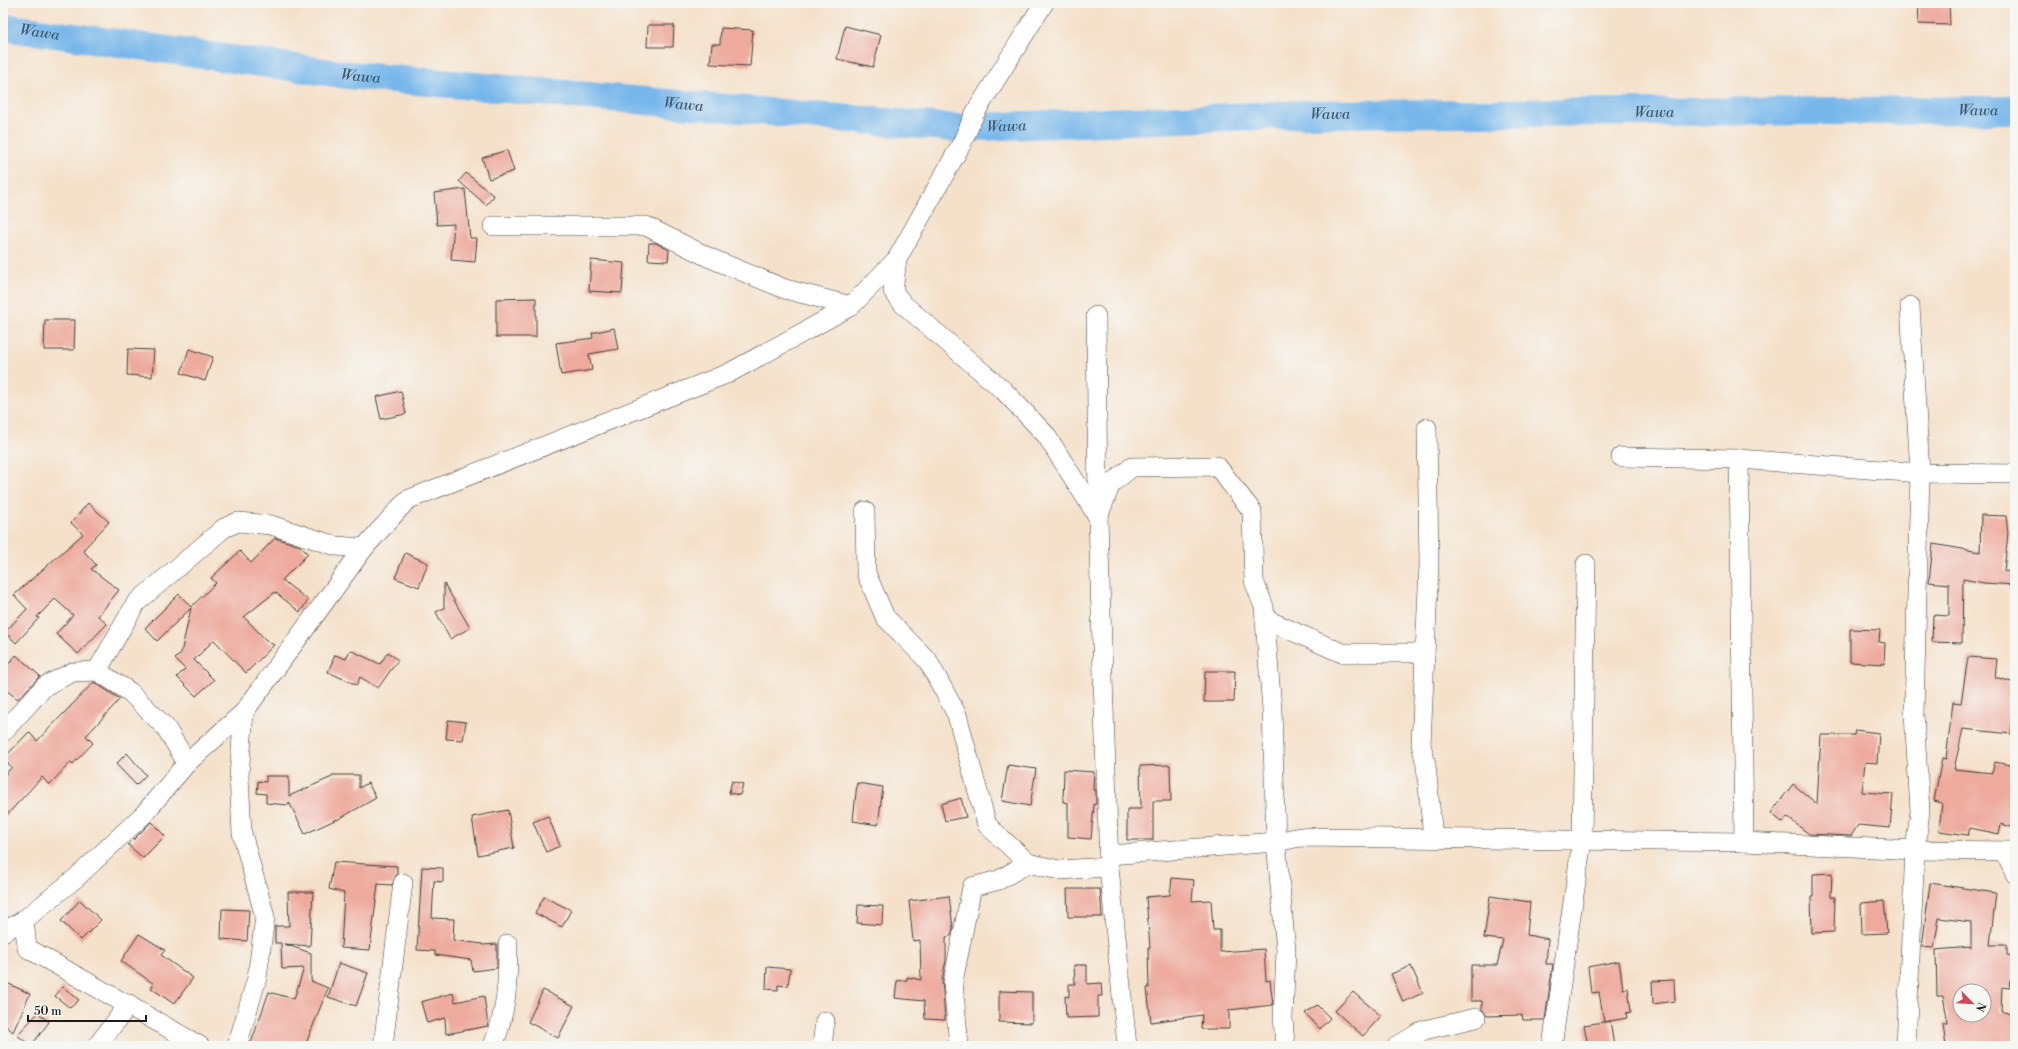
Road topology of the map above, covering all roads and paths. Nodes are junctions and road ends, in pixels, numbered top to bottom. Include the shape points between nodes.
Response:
1 (1044, 3) edge
2 (493, 226) dead end
3 (897, 259) junction
4 (851, 306) junction
5 (1910, 306) dead end
6 (1096, 316) dead end
7 (1428, 428) dead end
8 (1621, 457) dead end
9 (1739, 459) junction
10 (1920, 473) junction
11 (2015, 474) edge
12 (865, 511) dead end
13 (1098, 517) junction
14 (364, 548) junction
15 (1586, 564) dead end
16 (1264, 619) junction
17 (1425, 653) junction
18 (97, 671) junction
19 (244, 712) junction
20 (3, 732) edge
21 (187, 763) junction
22 (1433, 838) junction
23 (1582, 840) junction
24 (1276, 842) junction
25 (1744, 842) junction
26 (1915, 850) junction
27 (2009, 851) edge
28 (1109, 861) junction
29 (1028, 863) junction
30 (2015, 874) edge
31 (403, 882) dead end
32 (24, 920) junction
33 (3, 932) edge
34 (3, 943) edge
35 (508, 944) dead end
36 (27, 948) junction
37 (129, 1004) junction
38 (1476, 1018) dead end
39 (825, 1022) dead end
40 (97, 1046) edge
41 (200, 1046) edge
42 (237, 1046) edge
43 (383, 1046) edge
44 (493, 1046) edge
45 (822, 1046) edge
46 (959, 1046) edge
47 (1127, 1046) edge
48 (1285, 1046) edge
49 (1397, 1046) edge
50 (1552, 1046) edge
51 (1906, 1046) edge

1 - 3 street via 975,113 962,143
2 - 4 street via 646,226 710,258 786,289
3 - 4 street
3 - 13 street via 893,291 903,304 1004,391 1046,435
4 - 14 street via 729,373 407,500
5 - 10 street
6 - 13 street
7 - 17 street via 1429,565
8 - 9 street
9 - 10 street
9 - 25 street
10 - 11 street
10 - 26 street via 1914,714 1920,811
12 - 29 street via 866,573 885,618 928,661 957,715 987,825
13 - 16 street via 1111,484 1132,467 1217,466 1252,511 1254,581 1264,607
13 - 28 street
14 - 18 street via 336,546 271,525 238,522 224,528 136,603
14 - 19 street
15 - 23 street
16 - 17 street via 1342,653
16 - 24 street via 1272,710
17 - 22 street via 1421,744 1426,765
18 - 20 street via 73,672 45,686
18 - 21 street via 130,692 161,723
19 - 21 street
19 - 42 street via 239,776 242,833 265,917 257,978
21 - 32 street via 144,814 77,877
22 - 23 street
22 - 24 street via 1300,837
23 - 25 street
23 - 50 street
24 - 28 street
24 - 48 street via 1286,951 1283,1018
25 - 26 street
26 - 27 street
26 - 51 street
27 - 30 street
28 - 29 street via 1059,870
28 - 47 street
29 - 46 street via 999,880 972,887 953,982
31 - 43 street
32 - 33 street
32 - 36 street
34 - 36 street
35 - 44 street via 508,983 502,1024
36 - 37 street
37 - 40 street
37 - 41 street
38 - 49 street via 1424,1030
39 - 45 street

